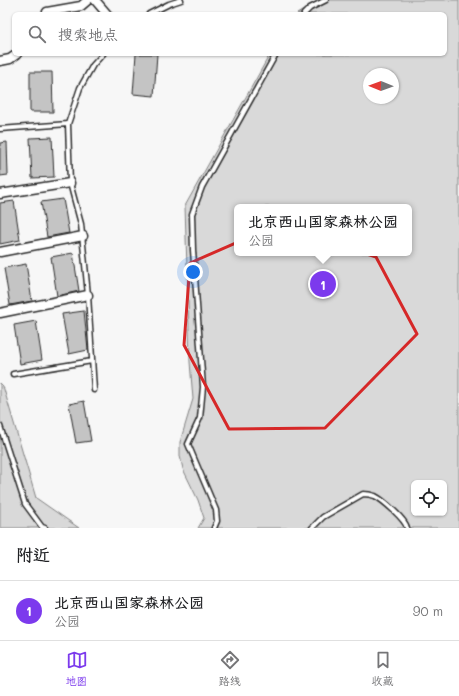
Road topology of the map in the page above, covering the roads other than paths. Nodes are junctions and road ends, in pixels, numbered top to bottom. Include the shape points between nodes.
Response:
1 (88, 0) edge
2 (95, 0) edge
3 (181, 0) edge
4 (326, 0) edge
5 (47, 12) edge
6 (105, 12) edge
7 (153, 12) edge
8 (306, 12) edge
9 (14, 56) edge
10 (101, 56) edge
11 (275, 56) edge
12 (0, 61) edge
13 (68, 124) junction
14 (0, 128) edge
15 (70, 183) junction
16 (0, 194) edge
17 (83, 236) junction
18 (0, 252) edge
19 (88, 295) junction
20 (0, 313) edge
21 (92, 361) junction
22 (13, 374) dead end
23 (94, 390) dead end
24 (0, 426) edge
25 (45, 528) edge
26 (214, 528) edge
27 (312, 528) edge
28 (407, 528) edge

1 - 5 street via 81,6
2 - 6 street
3 - 7 lane
4 - 8 lane
9 - 12 street
10 - 13 lane via 80,88
11 - 26 lane via 202,188 192,214 203,387 200,418 188,444 216,510 217,521
13 - 14 lane
13 - 15 lane
15 - 16 street
15 - 17 lane
17 - 18 street
17 - 19 lane
19 - 20 street
19 - 21 lane
21 - 22 lane
21 - 23 lane
24 - 25 lane via 25,504
27 - 28 lane via 323,517 363,494 376,496 400,516

